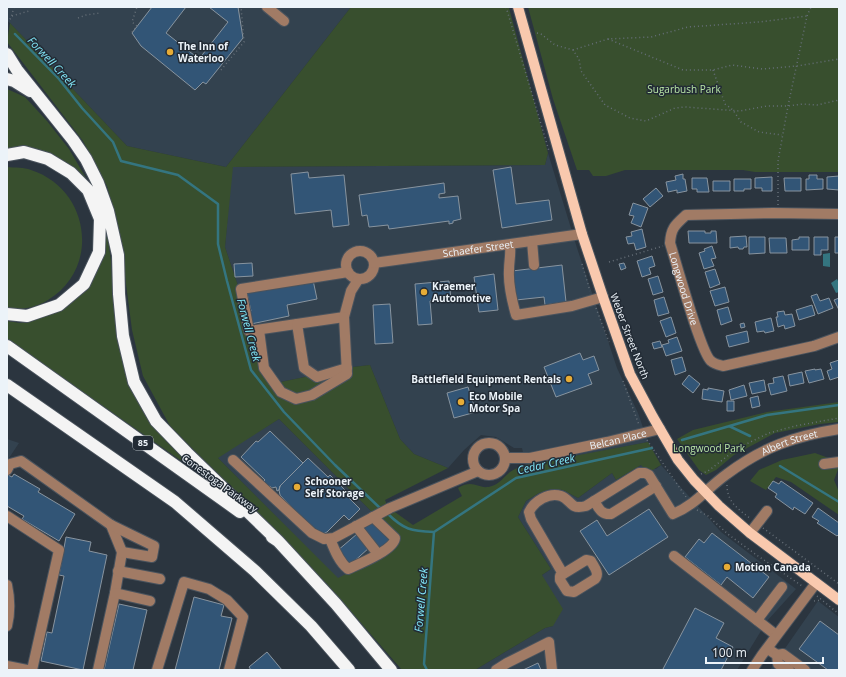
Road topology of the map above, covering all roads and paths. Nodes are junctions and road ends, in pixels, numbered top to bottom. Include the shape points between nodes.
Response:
1 (14, 7) edge
2 (137, 7) edge
3 (241, 7) edge
4 (266, 7) edge
5 (506, 7) edge
6 (518, 7) edge
7 (811, 7) edge
8 (29, 10) dead end
9 (100, 13) dead end
10 (12, 16) junction
11 (807, 16) junction
12 (78, 18) dead end
13 (284, 21) dead end
14 (7, 22) edge
15 (132, 32) dead end
16 (537, 33) dead end
17 (608, 39) junction
18 (573, 50) junction
19 (7, 54) edge
20 (839, 59) edge
21 (797, 66) junction
22 (221, 70) dead end
23 (713, 70) junction
24 (7, 79) edge
25 (839, 100) edge
26 (788, 106) junction
27 (50, 110) junction
28 (733, 110) junction
29 (782, 136) junction
30 (550, 154) dead end
31 (7, 155) edge
32 (778, 213) junction
33 (839, 214) edge
34 (582, 234) junction
35 (532, 242) junction
36 (670, 243) junction
37 (510, 245) junction
38 (608, 262) dead end
39 (374, 263) junction
40 (534, 265) dead end
41 (348, 272) junction
42 (358, 280) junction
43 (603, 297) junction
44 (7, 314) edge
45 (344, 317) junction
46 (297, 324) junction
47 (259, 330) junction
48 (839, 337) edge
49 (7, 346) edge
50 (347, 368) junction
51 (7, 385) edge
52 (660, 429) junction
53 (839, 429) edge
54 (646, 438) dead end
55 (505, 458) junction
56 (233, 460) dead end
57 (839, 462) edge
58 (824, 464) dead end
59 (7, 470) edge
60 (478, 471) junction
61 (716, 472) dead end
62 (702, 473) dead end
63 (727, 484) dead end
64 (656, 486) junction
65 (685, 487) dead end
66 (682, 490) junction
67 (705, 492) junction
68 (727, 493) junction
69 (687, 499) dead end
70 (726, 500) dead end
71 (594, 501) junction
72 (699, 511) dead end
73 (766, 511) dead end
74 (7, 516) edge
75 (374, 516) junction
76 (758, 524) junction
77 (111, 525) junction
78 (356, 526) junction
79 (750, 533) junction
80 (330, 538) junction
81 (278, 541) junction
82 (122, 552) junction
83 (378, 554) junction
84 (674, 556) dead end
85 (118, 571) junction
86 (563, 574) dead end
87 (160, 579) dead end
88 (816, 583) junction
89 (839, 584) edge
90 (7, 585) edge
91 (802, 586) dead end
92 (782, 587) dead end
93 (115, 593) junction
94 (818, 597) dead end
95 (839, 600) edge
96 (150, 601) dead end
97 (839, 614) edge
98 (757, 620) junction
99 (7, 626) edge
100 (776, 635) junction
101 (767, 648) junction
102 (777, 655) junction
103 (7, 666) edge
104 (27, 670) edge
105 (32, 670) edge
106 (98, 670) edge
107 (157, 670) edge
108 (228, 670) edge
109 (349, 670) edge
110 (391, 670) edge
111 (496, 670) edge
112 (552, 670) edge
113 (752, 670) edge
114 (789, 670) edge
115 (805, 670) edge

1 - 10 path
2 - 15 path via 132,22 137,26
3 - 22 path via 244,42
4 - 13 street
5 - 30 path
6 - 34 main road, Weber Street North
7 - 11 path
8 - 10 path
9 - 12 path
10 - 14 path
11 - 17 path via 688,27 651,36
11 - 21 path
16 - 18 path via 555,45
17 - 18 path
17 - 23 path via 683,70
18 - 28 path via 579,58 581,71 605,105 630,118 646,121 675,108 685,107
19 - 27 highway
20 - 21 path
21 - 23 path via 762,69 732,65
21 - 26 path
23 - 28 path via 725,104
24 - 27 highway via 29,90
25 - 26 path via 817,105
26 - 28 path
26 - 29 path
27 - 81 highway via 86,159 108,211 118,255 123,336 134,382 156,421
28 - 29 path via 741,122 758,132
29 - 32 path via 778,161
31 - 44 highway via 24,152 48,159 71,173 88,190 100,219 99,252 84,284 59,305 27,316
32 - 33 street, Longwood Drive
32 - 36 street, Longwood Drive via 686,214 674,225
34 - 35 street, Schaefer Street
34 - 43 main road, Weber Street North
35 - 37 street, Schaefer Street
35 - 40 street
36 - 38 path
36 - 48 street, Longwood Drive via 698,334 711,361 723,366 814,346
37 - 39 street, Schaefer Street
37 - 43 street via 510,285 516,315 572,306
39 - 41 street via 365,252 355,252 346,263
39 - 42 street via 370,275
41 - 42 street
41 - 47 street via 241,289 249,331
42 - 45 street via 351,291
43 - 52 main road, Weber Street North via 630,374
45 - 46 street
45 - 50 street
46 - 47 street
46 - 50 street via 304,368 317,377
47 - 50 street via 264,368 281,392 296,399 312,395 347,374
49 - 81 highway, Conestoga Parkway / 85
51 - 109 highway via 175,502 272,587 311,626
52 - 55 street, Belcan Place via 530,458
52 - 67 main road, Weber Street North via 678,460
53 - 67 street, Albert Street via 813,433 771,447 748,459
54 - 66 path
55 - 60 street via 502,467 495,474 486,475
55 - 60 street via 502,450 495,444 482,444 473,454 473,463
56 - 80 street via 312,533 324,539
57 - 58 street
59 - 77 street via 10,464 21,461
60 - 75 street
61 - 62 path
63 - 68 path
64 - 67 street, Albert Street via 673,514 692,504
64 - 71 street via 649,475 639,473
64 - 71 street via 611,514 602,513
65 - 66 path
66 - 69 path
67 - 79 main road, Weber Street North
68 - 70 path
68 - 76 path via 730,500
71 - 86 street via 579,508 568,499 551,495 540,499 529,512 535,528
72 - 91 path via 709,515 729,535
73 - 76 street
74 - 105 street via 59,550
75 - 78 street
75 - 83 street via 395,538 391,546
76 - 79 street
76 - 89 path
77 - 82 street
77 - 82 street via 154,546 152,557
78 - 80 street
78 - 83 street
79 - 88 main road, Weber Street North
80 - 83 street via 334,551 348,569
81 - 110 highway, Conestoga Parkway / 85 via 336,604
82 - 85 street
84 - 98 street
85 - 87 street
85 - 93 street
88 - 95 main road, Weber Street North
88 - 100 street
90 - 99 street via 10,596
92 - 98 street
93 - 96 street
93 - 106 street
94 - 97 path
98 - 100 street
100 - 101 street
101 - 102 street
101 - 113 street
102 - 114 street via 778,664
102 - 115 street via 783,654
103 - 104 street
107 - 108 street via 184,582 209,589 227,600 243,617
111 - 112 street via 549,642

